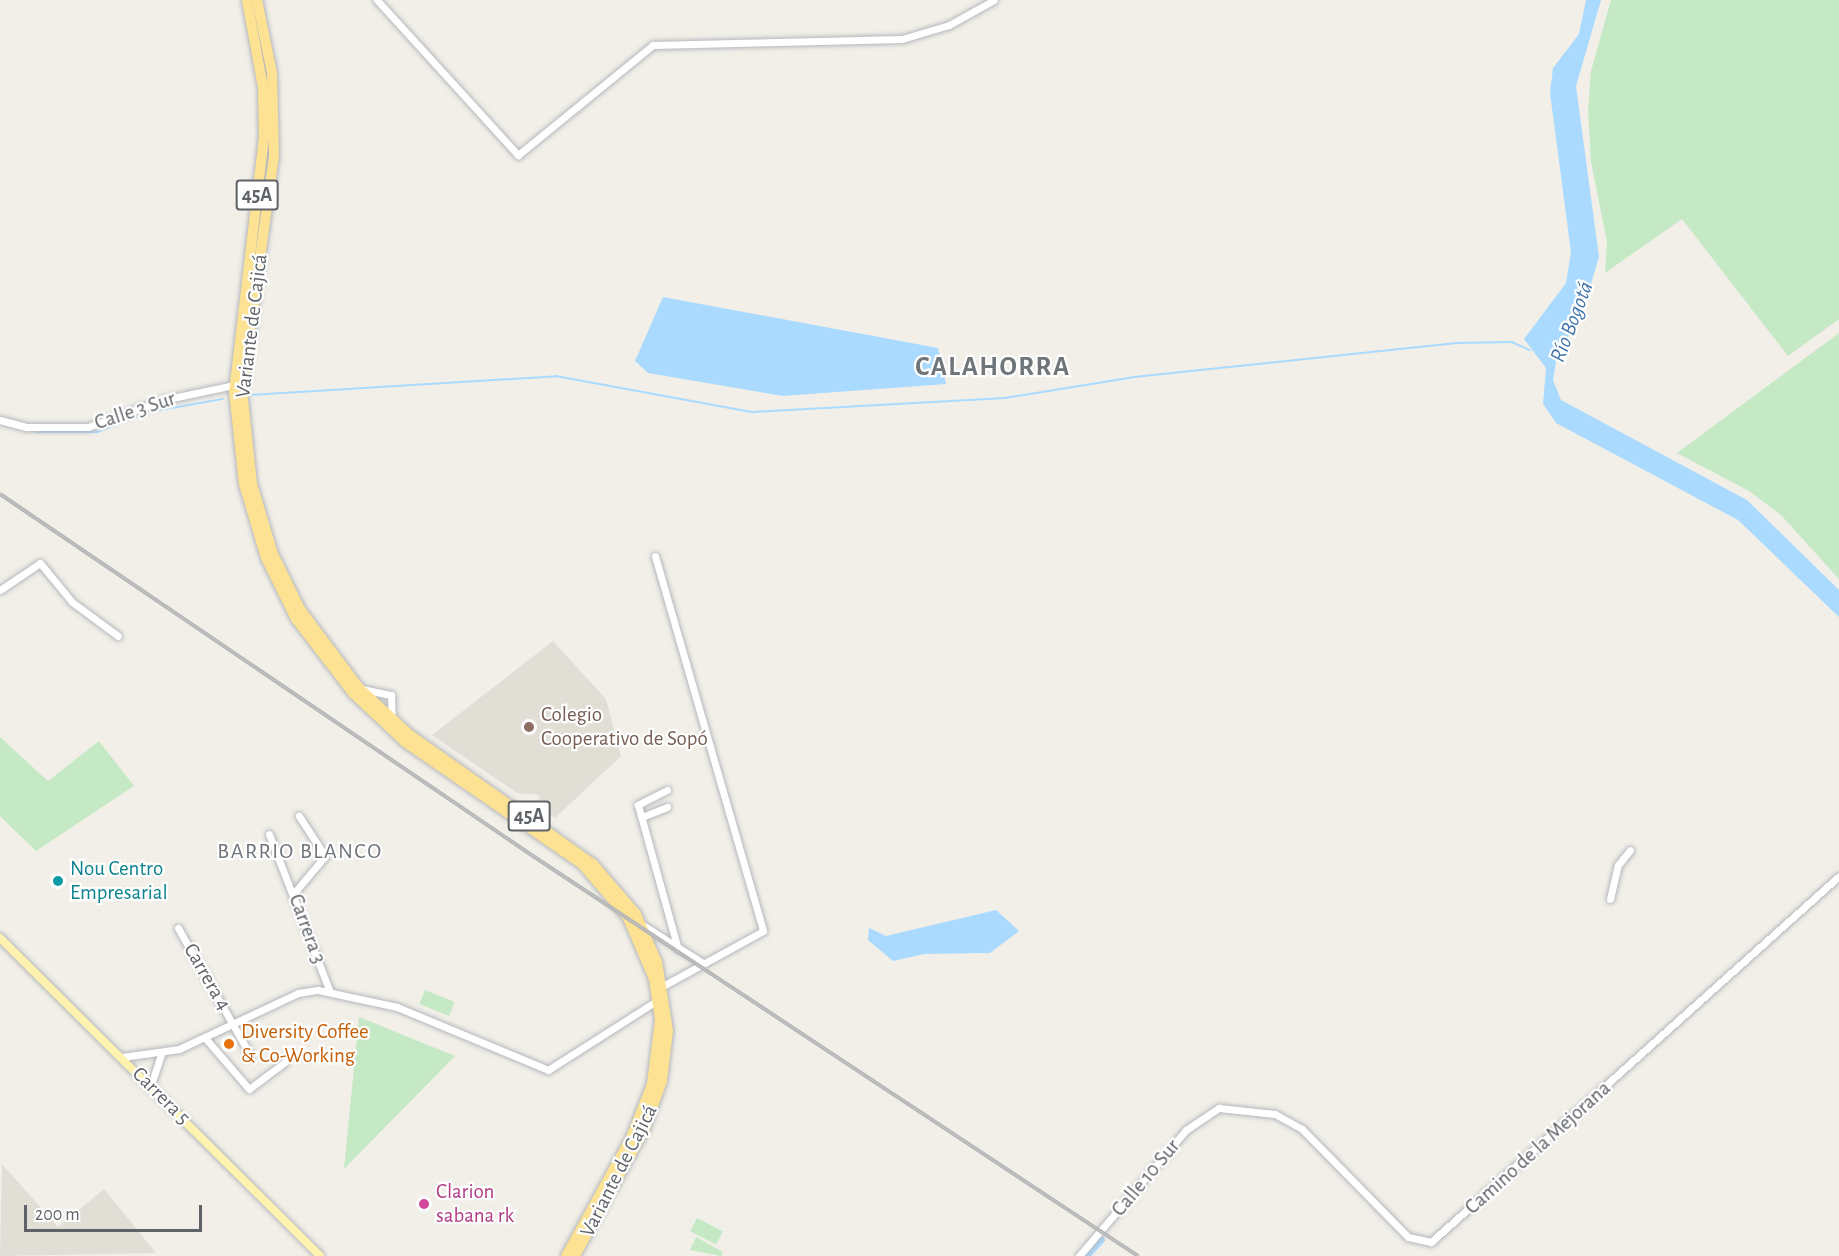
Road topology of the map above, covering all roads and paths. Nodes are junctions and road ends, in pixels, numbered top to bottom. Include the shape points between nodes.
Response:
1 (247, 0) edge
2 (257, 0) edge
3 (377, 0) edge
4 (994, 0) edge
5 (236, 389) junction
6 (239, 417) junction
7 (0, 420) edge
8 (655, 556) dead end
9 (0, 590) edge
10 (118, 636) dead end
11 (359, 688) junction
12 (392, 721) junction
13 (667, 790) dead end
14 (667, 807) dead end
15 (298, 816) dead end
16 (642, 817) junction
17 (269, 834) dead end
18 (1630, 850) dead end
19 (1839, 876) edge
20 (294, 893) junction
21 (1610, 899) dead end
22 (641, 924) junction
23 (178, 928) dead end
24 (0, 938) edge
25 (678, 949) junction
26 (703, 963) junction
27 (663, 986) junction
28 (330, 992) junction
29 (658, 1000) junction
30 (234, 1026) junction
31 (206, 1040) junction
32 (161, 1054) junction
33 (250, 1055) dead end
34 (122, 1057) junction
35 (285, 1062) dead end
36 (151, 1085) junction
37 (1219, 1108) joint
38 (320, 1256) edge
39 (566, 1256) edge
40 (575, 1256) edge
41 (1079, 1256) edge

1 - 5 highway, Variante de Cajicá / 45A via 262,77 264,137
2 - 5 highway, Variante de Cajicá / 45A via 272,73 274,156
3 - 4 street via 518,155 649,46 902,39 949,25
5 - 6 highway, Variante de Cajicá / 45A
5 - 7 street, Calle 3 Sur via 163,400 88,427 27,427
6 - 11 highway, Variante de Cajicá / 45A via 252,484 273,554 300,609
6 - 29 highway, Variante de Cajicá / 45A via 244,484 266,558 321,655 405,742 562,848 599,881 638,935
8 - 26 street via 763,931
9 - 10 street via 40,563 72,602
11 - 12 highway, Variante de Cajicá / 45A
11 - 12 street via 393,694
12 - 22 highway, Variante de Cajicá / 45A via 574,848 606,876
13 - 16 street via 638,804
14 - 16 street
15 - 20 street via 325,856
16 - 25 street
17 - 20 street, Carrera 3
18 - 21 street via 1618,865
19 - 37 street, Camino de la Mejorana via 1431,1242 1408,1237 1302,1129 1275,1113
20 - 28 street, Carrera 3
22 - 25 street
22 - 27 highway, Variante de Cajicá / 45A
23 - 30 street, Carrera 4
24 - 34 main road, Carrera 5
25 - 26 street
26 - 27 street
27 - 40 highway, Variante de Cajicá / 45A via 668,1031 656,1102
28 - 29 street via 396,1007 542,1070 564,1064
28 - 30 street via 298,993
29 - 39 highway, Variante de Cajicá / 45A via 656,1066 641,1116
30 - 31 street
30 - 33 street, Carrera 4
31 - 32 street
31 - 35 street via 249,1089
32 - 34 street
32 - 36 street
34 - 36 main road, Carrera 5
36 - 38 main road, Carrera 5
37 - 41 street, Calle 10 Sur via 1186,1130

